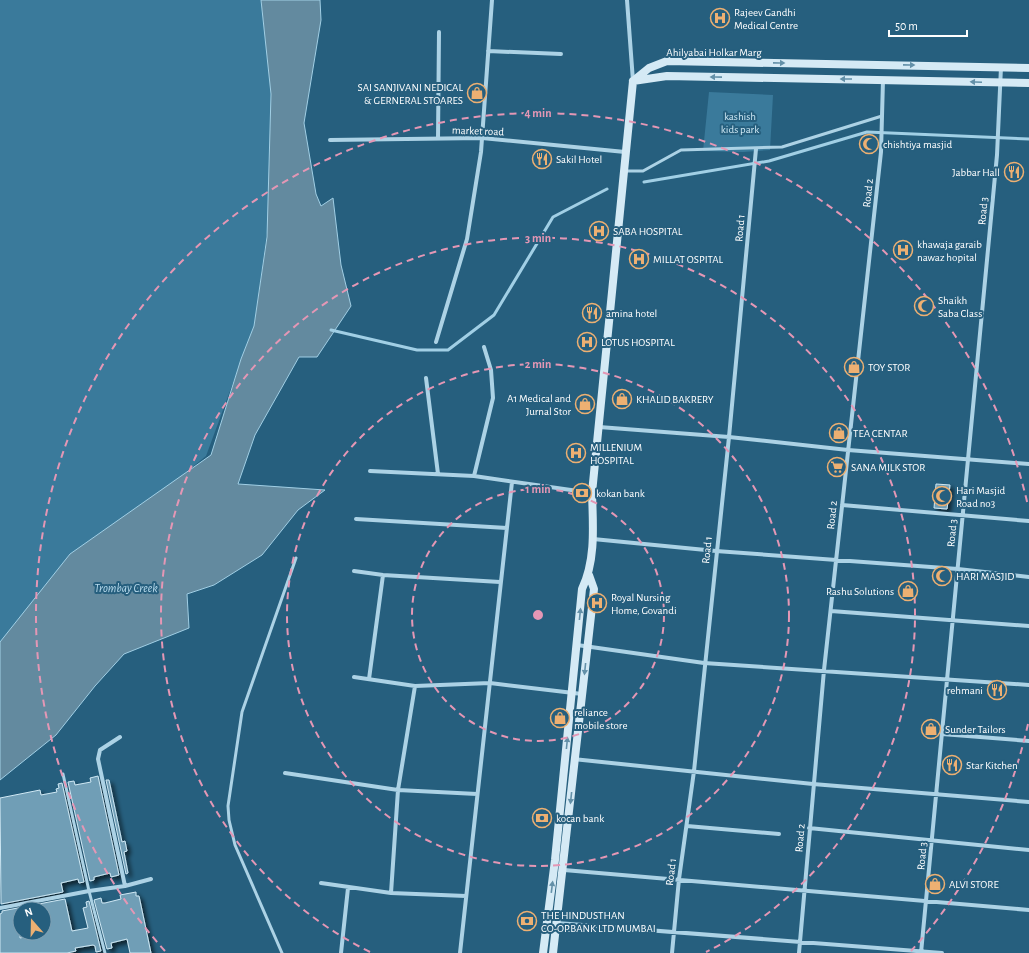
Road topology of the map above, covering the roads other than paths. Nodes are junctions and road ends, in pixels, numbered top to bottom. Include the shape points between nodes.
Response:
1 (492, 0) edge
2 (627, 0) edge
3 (439, 32) dead end
4 (488, 51) junction
5 (561, 54) dead end
6 (1002, 67) junction
7 (1029, 68) edge
8 (883, 80) junction
9 (633, 81) junction
10 (1000, 83) junction
11 (1029, 83) edge
12 (882, 116) junction
13 (482, 138) junction
14 (438, 139) junction
15 (330, 140) dead end
16 (756, 149) junction
17 (625, 152) junction
18 (623, 171) junction
19 (436, 342) dead end
20 (484, 347) dead end
21 (426, 378) dead end
22 (599, 427) junction
23 (729, 437) junction
24 (848, 450) junction
25 (968, 459) junction
26 (1029, 464) edge
27 (370, 471) dead end
28 (438, 474) junction
29 (474, 476) junction
30 (512, 482) junction
31 (592, 493) junction
32 (842, 505) junction
33 (963, 514) junction
34 (356, 519) dead end
35 (1029, 521) edge
36 (507, 528) junction
37 (593, 539) junction
38 (716, 551) junction
39 (296, 558) dead end
40 (836, 561) junction
41 (958, 569) junction
42 (354, 571) dead end
43 (383, 575) junction
44 (589, 575) junction
45 (1029, 577) edge
46 (500, 582) junction
47 (831, 611) junction
48 (953, 620) junction
49 (1029, 626) edge
50 (577, 645) junction
51 (588, 646) junction
52 (704, 663) junction
53 (824, 670) junction
54 (354, 677) dead end
55 (369, 679) junction
56 (947, 679) junction
57 (490, 683) junction
58 (1029, 685) edge
59 (415, 686) junction
60 (572, 693) junction
61 (582, 694) junction
62 (942, 734) junction
63 (120, 737) dead end
64 (1029, 741) edge
65 (565, 759) junction
66 (575, 760) junction
67 (694, 771) junction
68 (285, 773) dead end
69 (63, 774) dead end
70 (813, 784) junction
71 (398, 790) junction
72 (477, 794) junction
73 (936, 794) junction
74 (1029, 802) edge
75 (687, 826) junction
76 (809, 828) junction
77 (779, 834) dead end
78 (932, 841) junction
79 (1029, 850) edge
80 (564, 870) junction
81 (152, 879) dead end
82 (679, 879) junction
83 (321, 883) dead end
84 (125, 886) junction
85 (348, 888) junction
86 (89, 890) junction
87 (804, 891) junction
88 (391, 893) junction
89 (466, 896) junction
90 (926, 901) junction
91 (0, 908) edge
92 (1029, 910) edge
93 (557, 923) junction
94 (674, 933) junction
95 (800, 942) junction
96 (921, 952) edge
97 (105, 953) edge
98 (282, 953) edge
99 (341, 953) edge
100 (460, 953) edge
101 (543, 953) edge
102 (553, 953) edge
103 (672, 953) edge
104 (799, 953) edge
105 (942, 953) edge

1 - 4 street
2 - 9 street
3 - 14 street
4 - 5 street
4 - 13 street
6 - 7 street, Ahilyabai Holkar Marg
9 -> 6 street, Ahilyabai Holkar Marg via 649,68 667,61
6 - 10 street, Road 3
8 -> 9 street via 667,76
10 -> 8 street
8 - 12 street, Road 2
9 - 17 street
10 - 11 street
10 - 25 street, Road 3 via 997,155
12 - 16 lane via 782,147
12 - 24 street, Road 2 via 881,152
13 - 14 street, market road
13 - 17 street, market road
13 - 19 street via 467,239
14 - 15 street, market road
16 - 18 lane via 681,150 643,171
16 - 23 street, Road 1
17 - 18 street
18 - 22 street
20 - 29 street via 491,370 493,398
21 - 28 street
22 - 23 street
22 - 31 street
23 - 24 street
23 - 38 street, Road 1
24 - 25 street
24 - 32 street, Road 2
25 - 26 street
25 - 33 street, Road 3
27 - 28 street
28 - 29 street
29 - 30 street
30 - 31 street
30 - 36 street
31 - 37 street
32 - 33 street
32 - 40 street, Road 2
33 - 35 street
33 - 41 street, Road 3
34 - 36 street
36 - 46 street
37 - 38 street
37 - 44 street
38 - 40 street
38 - 52 street, Road 1
39 - 98 lane via 242,712 228,806 235,845
40 - 41 street
40 - 47 street, Road 2
41 - 45 street
41 - 48 street, Road 3
42 - 43 street
43 - 46 street
43 - 55 street
50 -> 44 street via 582,589
44 - 51 street via 594,589
46 - 57 street
47 - 48 street
47 - 53 street, Road 2
48 - 49 street
48 - 56 street, Road 3
50 - 51 street
50 - 60 street
51 - 52 street
51 -> 61 street
52 - 53 street
52 - 67 street, Road 1
53 - 56 street
53 - 70 street, Road 2
54 - 55 street
55 - 59 street
56 - 58 street
56 - 62 street, Road 3
57 - 59 street
57 - 60 street
57 - 72 street
59 - 71 street
60 - 61 street
65 -> 60 street
61 - 66 street
62 - 64 street
62 - 73 street, Road 3
63 - 84 street via 100,750 98,759
65 - 66 street
101 -> 65 street
66 - 67 street
66 -> 80 street
67 - 70 street
67 - 75 street, Road 1
68 - 71 street
69 - 86 lane
70 - 73 street
70 - 76 street, Road 2
71 - 72 street
71 - 88 street
72 - 89 street
73 - 74 street
73 - 78 street, Road 3
75 - 77 street
75 - 82 street, Road 1
76 - 78 street
76 - 87 street, Road 2
78 - 79 street
78 - 90 street, Road 3
80 - 82 street
80 - 93 street
81 - 84 street
82 - 87 street
82 - 94 street, Road 1
83 - 85 street
84 - 86 street
85 - 88 street
85 - 99 street
86 - 91 street
86 - 97 lane
87 - 90 street
87 - 95 street, Road 2
88 - 89 street
89 - 100 street
90 - 92 street
90 - 96 street, Road 3
93 - 94 street
93 - 102 street
94 - 95 street
94 - 103 street, Road 1
95 - 96 street
95 - 104 street, Road 2
96 - 105 street

